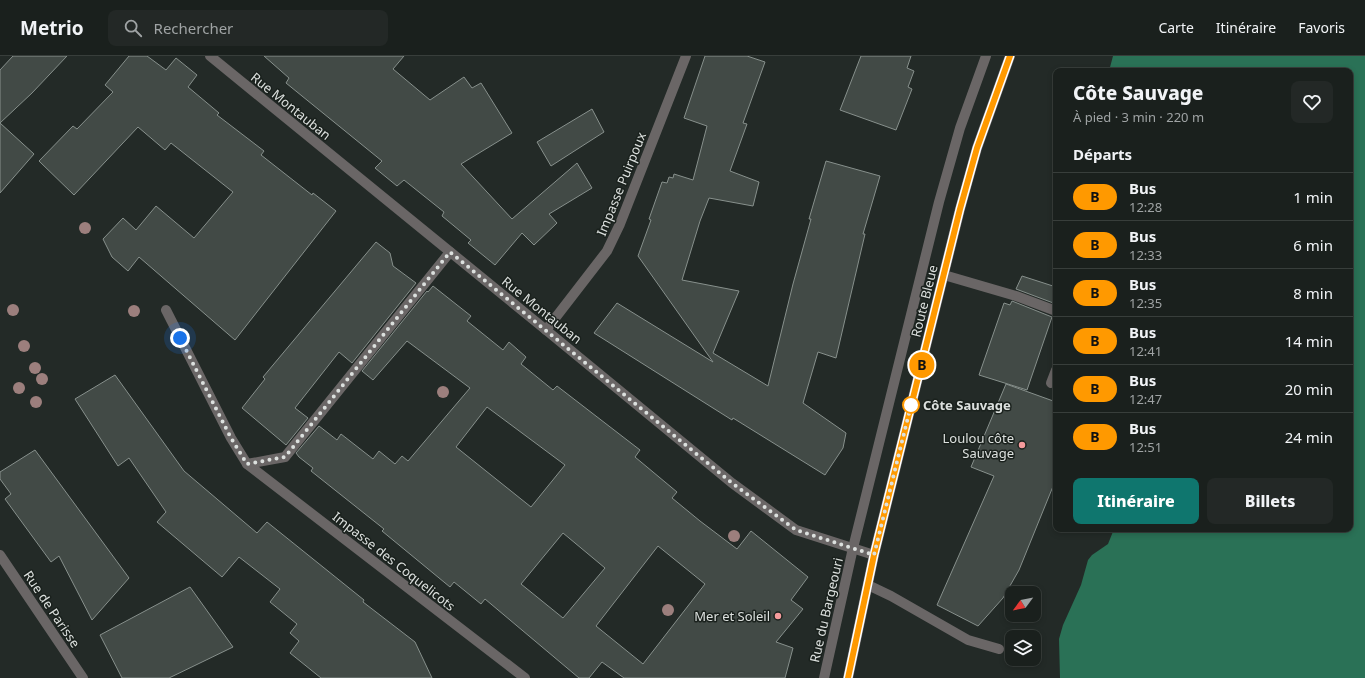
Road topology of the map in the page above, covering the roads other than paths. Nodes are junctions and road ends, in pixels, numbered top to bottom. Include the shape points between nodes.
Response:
1 (210, 56) edge
2 (686, 56) edge
3 (986, 56) edge
4 (1010, 56) edge
5 (450, 252) junction
6 (944, 275) junction
7 (166, 310) dead end
8 (1053, 310) edge
9 (546, 330) junction
10 (1053, 378) edge
11 (1051, 383) dead end
12 (247, 464) junction
13 (853, 548) junction
14 (0, 554) edge
15 (874, 555) junction
16 (868, 585) junction
17 (999, 649) dead end
18 (83, 678) edge
19 (525, 678) edge
20 (824, 678) edge
21 (848, 678) edge

1 - 5 street, Rue Montauban
2 - 9 street, Impasse Puirpoux via 607,251
3 - 13 street, Route Bleue via 960,128 941,194
4 - 6 street, Route Bleue via 977,148
5 - 9 street, Rue Montauban
5 - 12 street via 285,457
6 - 8 street
6 - 15 street, Route Bleue
7 - 12 street via 231,438
9 - 13 street, Rue Montauban via 732,483 796,530
10 - 11 street
12 - 19 street, Impasse des Coquelicots
13 - 15 street, Rue Montauban
13 - 20 street, Rue du Bargeouri
14 - 18 street, Rue de Parisse
15 - 16 street
16 - 17 street via 968,640
16 - 21 street

